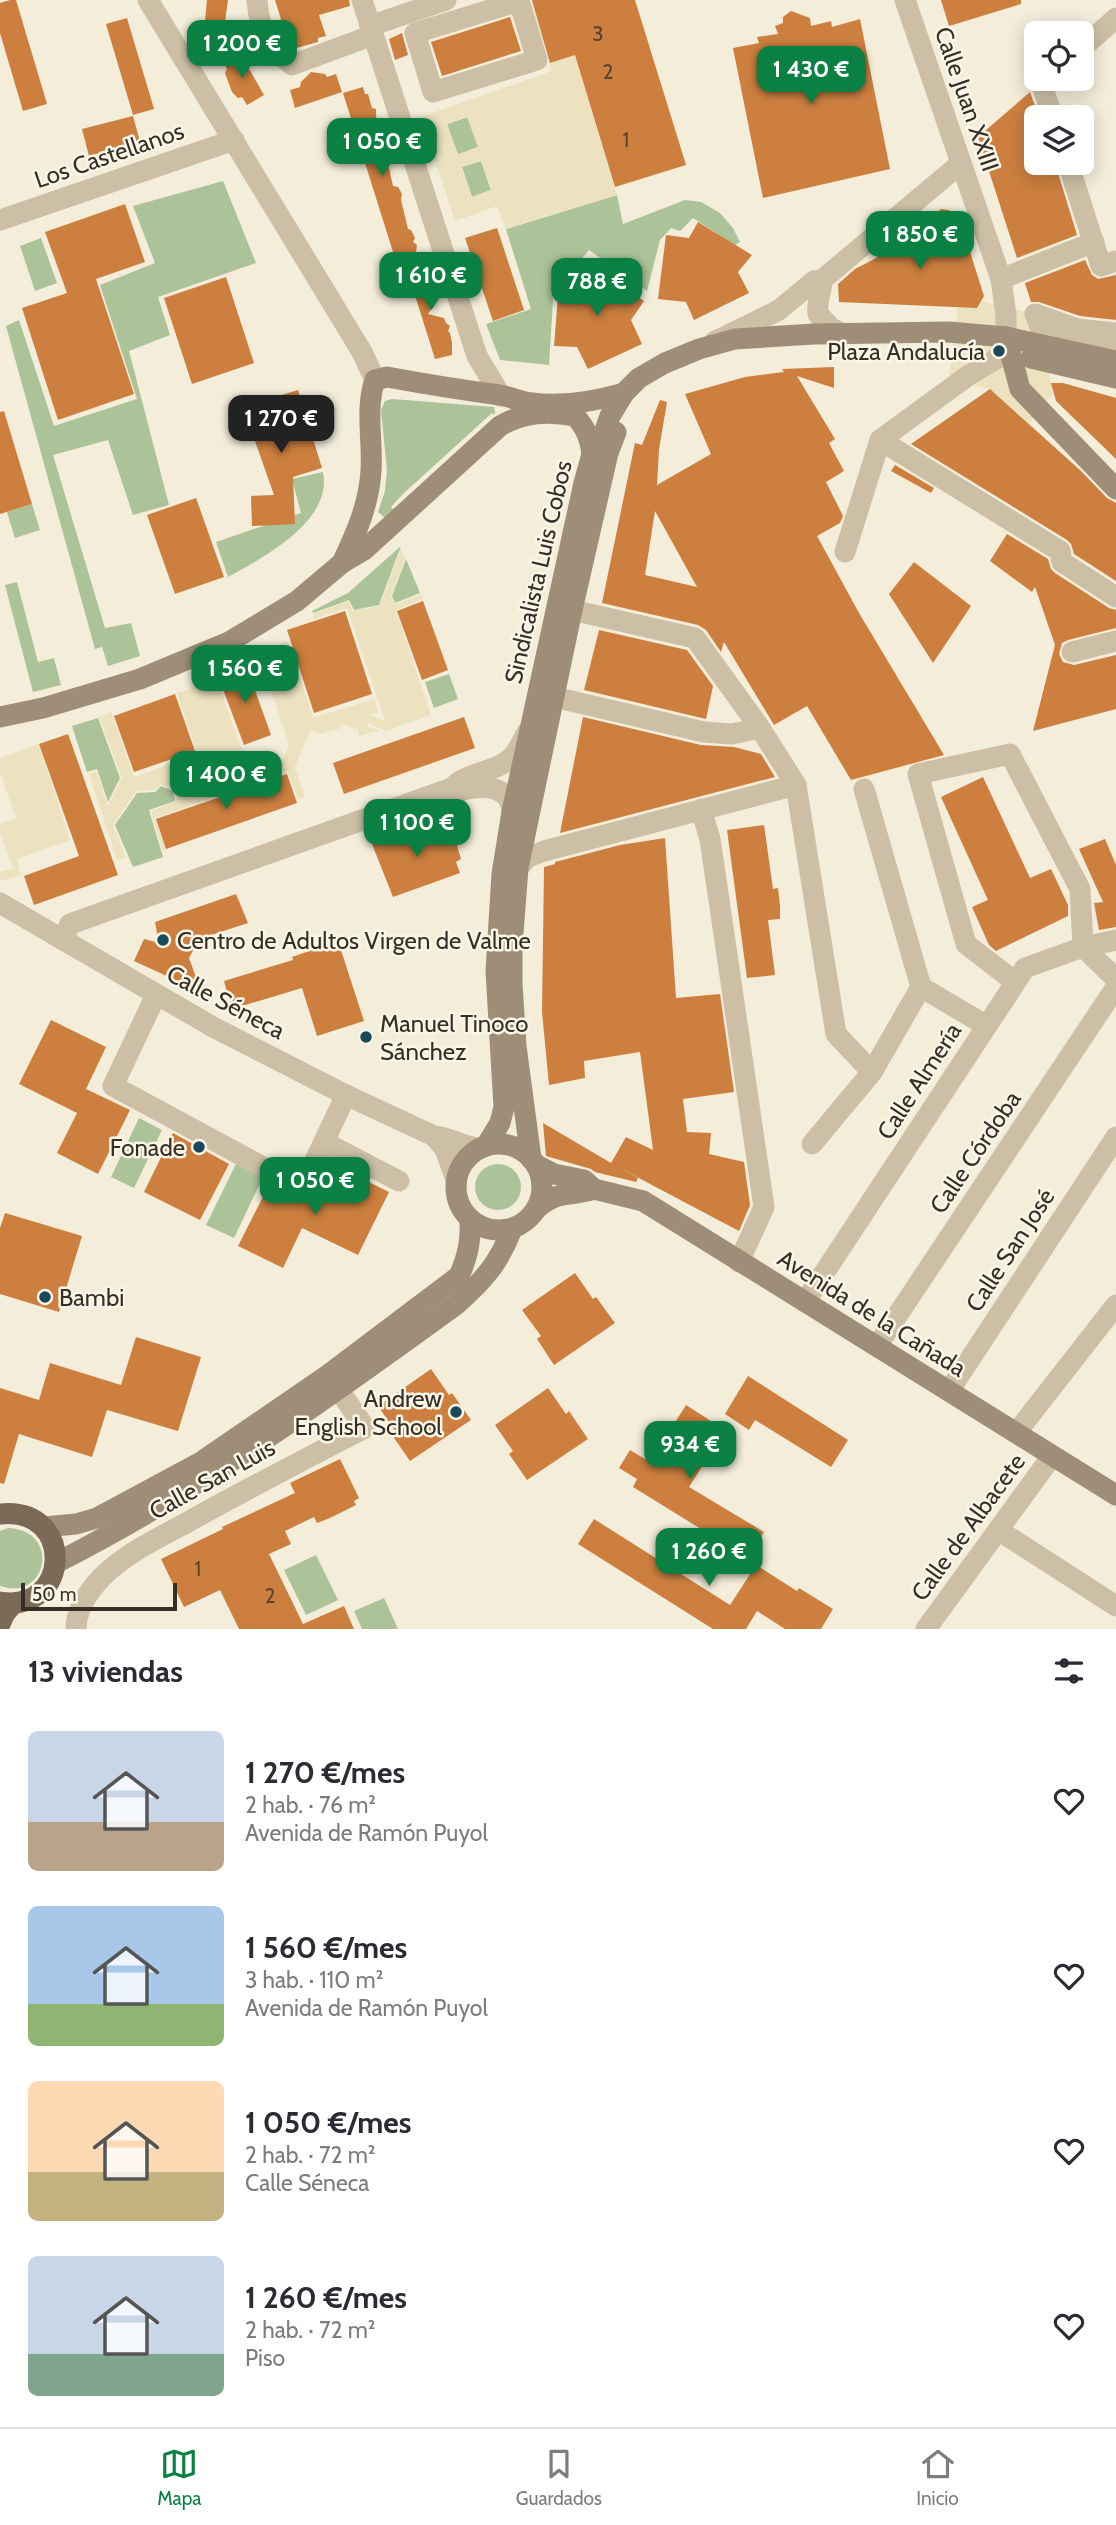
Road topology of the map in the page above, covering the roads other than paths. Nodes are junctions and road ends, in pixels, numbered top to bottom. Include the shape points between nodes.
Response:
1 (148, 0) edge
2 (257, 0) edge
3 (362, 0) edge
4 (446, 0) edge
5 (905, 0) edge
6 (1116, 18) edge
7 (372, 30) junction
8 (1094, 37) edge
9 (433, 92) joint
10 (234, 140) junction
11 (960, 164) junction
12 (1072, 175) edge
13 (0, 220) edge
14 (1094, 242) junction
15 (1116, 261) edge
16 (1000, 279) junction
17 (822, 280) junction
18 (779, 310) junction
19 (821, 319) junction
20 (842, 333) junction
21 (1116, 333) edge
22 (1007, 344) junction
23 (1116, 348) edge
24 (699, 349) junction
25 (477, 356) junction
26 (1116, 362) edge
27 (1116, 378) edge
28 (375, 380) junction
29 (461, 391) junction
30 (624, 393) junction
31 (501, 396) junction
32 (500, 426) junction
33 (880, 440) junction
34 (592, 454) junction
35 (1116, 489) edge
36 (366, 502) junction
37 (396, 522) junction
38 (845, 552) dead end
39 (342, 563) junction
40 (1116, 597) edge
41 (572, 610) junction
42 (1116, 641) edge
43 (1072, 652) dead end
44 (554, 697) junction
45 (0, 717) edge
46 (531, 726) junction
47 (760, 728) junction
48 (796, 785) junction
49 (452, 788) junction
50 (864, 789) dead end
51 (701, 810) junction
52 (513, 813) junction
53 (518, 868) junction
54 (0, 903) edge
55 (63, 940) junction
56 (1116, 940) edge
57 (1083, 947) junction
58 (1116, 979) edge
59 (1016, 982) junction
60 (1116, 986) edge
61 (921, 987) junction
62 (156, 995) junction
63 (987, 1026) junction
64 (872, 1072) junction
65 (346, 1096) junction
66 (434, 1136) junction
67 (1116, 1137) edge
68 (324, 1142) junction
69 (812, 1144) dead end
70 (484, 1147) junction
71 (534, 1162) junction
72 (456, 1180) junction
73 (399, 1181) dead end
74 (594, 1189) junction
75 (536, 1209) junction
76 (470, 1220) junction
77 (512, 1228) junction
78 (739, 1262) junction
79 (805, 1301) junction
80 (1116, 1305) edge
81 (877, 1346) junction
82 (339, 1390) junction
83 (949, 1391) junction
84 (1016, 1433) junction
85 (1052, 1456) junction
86 (1116, 1496) edge
87 (0, 1514) edge
88 (44, 1527) junction
89 (998, 1530) junction
90 (56, 1563) junction
91 (7, 1603) edge
92 (1116, 1606) edge
93 (0, 1624) edge
94 (935, 1626) edge
95 (76, 1629) edge

1 - 10 street
2 - 7 street via 259,24 271,47 292,65
3 - 7 street
4 - 7 street
5 - 11 street, Calle Juan XXIII
6 - 8 street
7 - 25 street
9 - 9 street via 415,33 519,1 537,60
10 - 13 street, Los Castellanos
10 - 28 street
11 - 16 street, Calle Juan XXIII
11 - 17 street
12 - 14 street
14 - 15 street via 1101,266
14 - 16 street
16 - 22 street, Calle Juan XXIII
17 - 18 street via 814,281
17 - 19 street via 817,308
18 - 19 street via 791,308
18 - 24 street
19 - 20 street
20 - 22 main road, Sindicalista Luis Cobos via 949,332
20 - 24 main road, Sindicalista Luis Cobos via 735,339
21 - 23 street via 1077,328 1035,314 1040,327
22 - 26 main road, Sindicalista Luis Cobos
22 - 27 main road, Sindicalista Luis Cobos
22 - 33 street
22 - 35 main road via 1020,388
22 - 41 main road, Sindicalista Luis Cobos via 793,343 722,352 668,373 647,388 618,427
24 - 30 main road, Sindicalista Luis Cobos via 639,378
25 - 29 street via 474,380
25 - 31 street
28 - 29 main road via 387,377
28 - 36 main road via 370,393 371,471
29 - 31 main road
30 - 31 main road via 568,403 532,403
30 - 34 main road, Sindicalista Luis Cobos
31 - 32 main road via 505,411
32 - 34 main road via 539,412 575,416 587,433
32 - 37 main road
33 - 38 street
33 - 40 street via 1060,551 1062,562
34 - 46 main road, Sindicalista Luis Cobos
36 - 37 main road via 376,520
36 - 39 main road
37 - 39 main road
39 - 45 main road via 297,601 229,642 141,679
41 - 44 main road, Sindicalista Luis Cobos
41 - 47 street via 695,638
42 - 43 street
44 - 47 street via 705,732 732,734
44 - 53 main road, Sindicalista Luis Cobos
46 - 49 street via 512,757
46 - 52 main road, Sindicalista Luis Cobos
47 - 48 street
48 - 51 street
48 - 64 street via 836,1034
49 - 52 street via 488,786 505,794
49 - 55 street via 70,924
50 - 61 street
51 - 53 street via 544,851 528,857
51 - 78 street via 710,839 764,1207
52 - 70 main road, Sindicalista Luis Cobos via 496,939 504,1107 500,1123
53 - 71 main road, Sindicalista Luis Cobos via 512,984 516,1046
54 - 55 street, Calle Séneca
55 - 62 street, Calle Séneca
56 - 57 street, Calle Almería
57 - 58 street
57 - 59 street, Calle Almería via 1025,968
57 - 59 street via 1080,889 1010,754 918,774 966,944
59 - 63 street, Calle Almería
60 - 81 street, Calle Córdoba
61 - 63 street
61 - 64 street
62 - 65 street, Calle Séneca
62 - 68 street via 113,1086 302,1188
63 - 79 street, Calle Almería
64 - 69 street
65 - 66 street, Calle Séneca
65 - 68 street
66 - 70 street, Calle Séneca
66 - 72 street via 446,1149
67 - 83 street, Calle San José
68 - 73 street
70 - 71 main road via 512,1146
70 - 72 main road via 470,1155
71 - 74 main road, Avenida de la Cañada via 554,1174 584,1180
71 - 75 main road via 541,1180
72 - 76 main road via 456,1195
74 - 75 main road, Avenida de la Cañada via 557,1194
74 - 78 main road, Avenida de la Cañada via 643,1201
75 - 77 main road
76 - 77 main road via 490,1229
76 - 88 main road via 471,1240 458,1276 328,1375 201,1462 117,1509 76,1524
77 - 82 main road via 485,1279
78 - 79 main road, Avenida de la Cañada
79 - 81 main road, Avenida de la Cañada
80 - 84 street
81 - 83 main road, Avenida de la Cañada
82 - 90 main road via 273,1436
82 - 95 street, Calle San Luis via 365,1428 129,1555 88,1594 79,1609
83 - 84 main road, Avenida de la Cañada
84 - 85 main road, Avenida de la Cañada
85 - 86 main road, Avenida de la Cañada
85 - 89 street, Calle de Albacete
87 - 88 main road via 31,1517
88 - 90 main road via 54,1544
89 - 92 street
89 - 94 street, Calle de Albacete
90 - 91 main road via 42,1591 29,1600
91 - 93 main road

